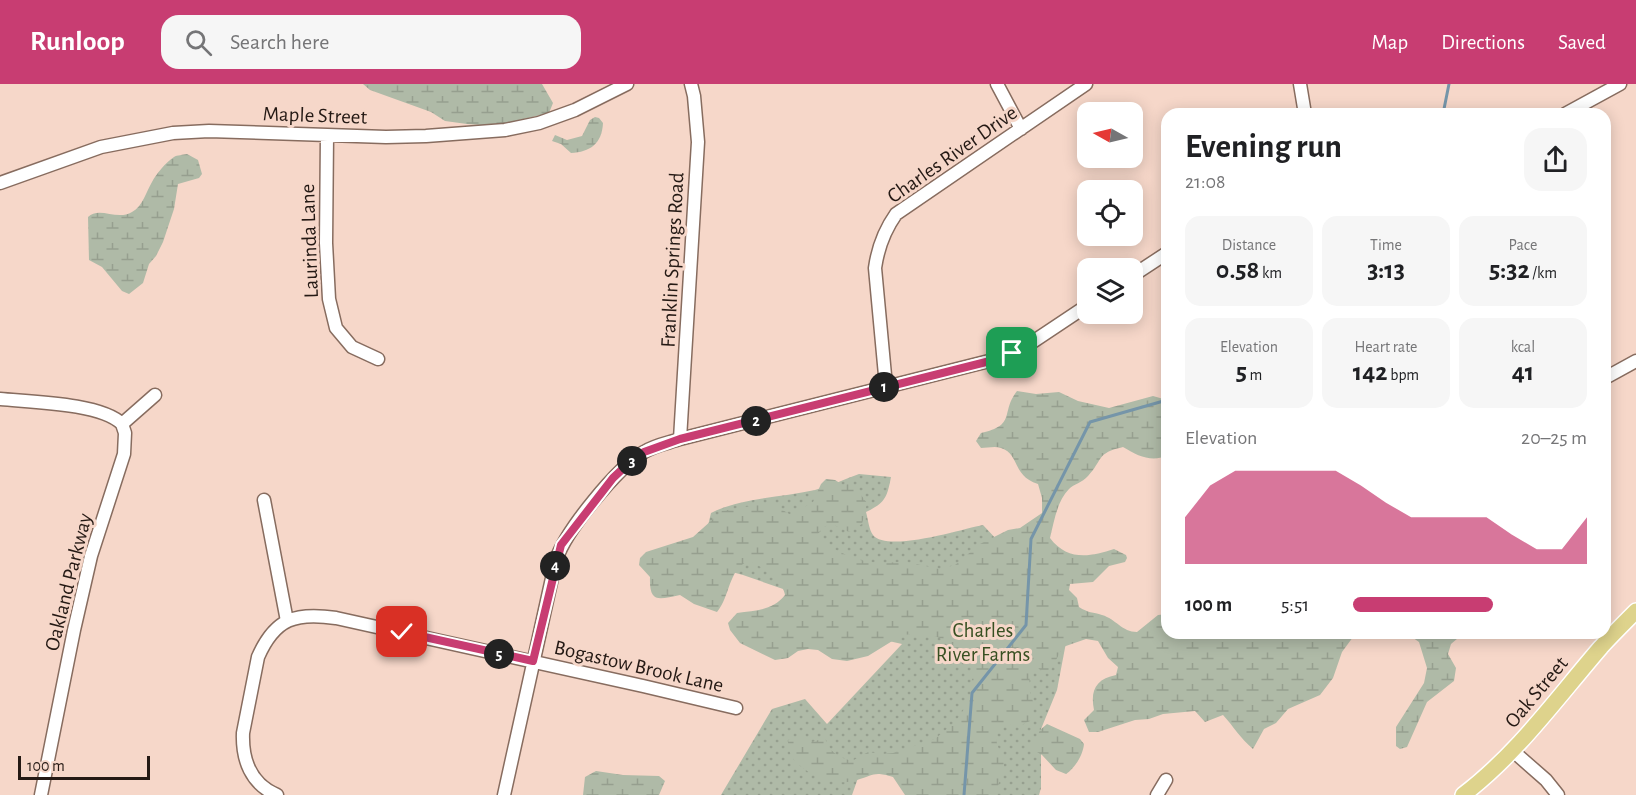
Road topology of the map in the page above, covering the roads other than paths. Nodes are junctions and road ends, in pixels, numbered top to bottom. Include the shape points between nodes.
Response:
1 (627, 84) edge
2 (691, 84) edge
3 (997, 84) edge
4 (1086, 84) edge
5 (1300, 84) edge
6 (1620, 84) edge
7 (1304, 108) edge
8 (1577, 108) edge
9 (1021, 129) junction
10 (327, 135) junction
11 (0, 183) edge
12 (1161, 257) edge
13 (1143, 269) edge
14 (1077, 312) edge
15 (378, 359) dead end
16 (1636, 361) edge
17 (1611, 375) edge
18 (885, 386) junction
19 (155, 395) dead end
20 (0, 399) edge
21 (122, 424) junction
22 (680, 439) junction
23 (264, 500) dead end
24 (1636, 611) edge
25 (287, 621) junction
26 (1611, 637) edge
27 (1609, 639) edge
28 (533, 661) junction
29 (736, 708) dead end
30 (1513, 752) junction
31 (1167, 780) dead end
32 (41, 795) edge
33 (277, 795) edge
34 (504, 795) edge
35 (1157, 795) edge
36 (1463, 795) edge
37 (1558, 795) edge

1 - 10 street, Maple Street via 575,110 505,130 421,137
2 - 22 street, Franklin Springs Road via 698,142
3 - 9 street
4 - 9 street, Charles River Drive
5 - 7 street
6 - 8 street
9 - 18 street, Charles River Drive via 896,214 885,230 876,268
10 - 11 street, Maple Street via 173,133 101,147
10 - 15 street, Laurinda Lane via 329,299 336,328 351,347
12 - 13 street
14 - 18 street via 1028,345 998,359
16 - 17 street
18 - 22 street
19 - 21 street
20 - 21 street via 90,409 115,417
21 - 32 street, Oakland Parkway via 124,454 91,556
22 - 28 street via 644,452 630,462 561,545
23 - 25 street
24 - 26 main road, Oak Street
25 - 28 street, Bogastow Brook Lane via 317,615 336,618
25 - 33 street via 262,646 243,733 248,769 262,786
27 - 30 main road, Oak Street
28 - 29 street, Bogastow Brook Lane
28 - 34 street
30 - 36 main road, Oak Street
30 - 37 street
31 - 35 street

